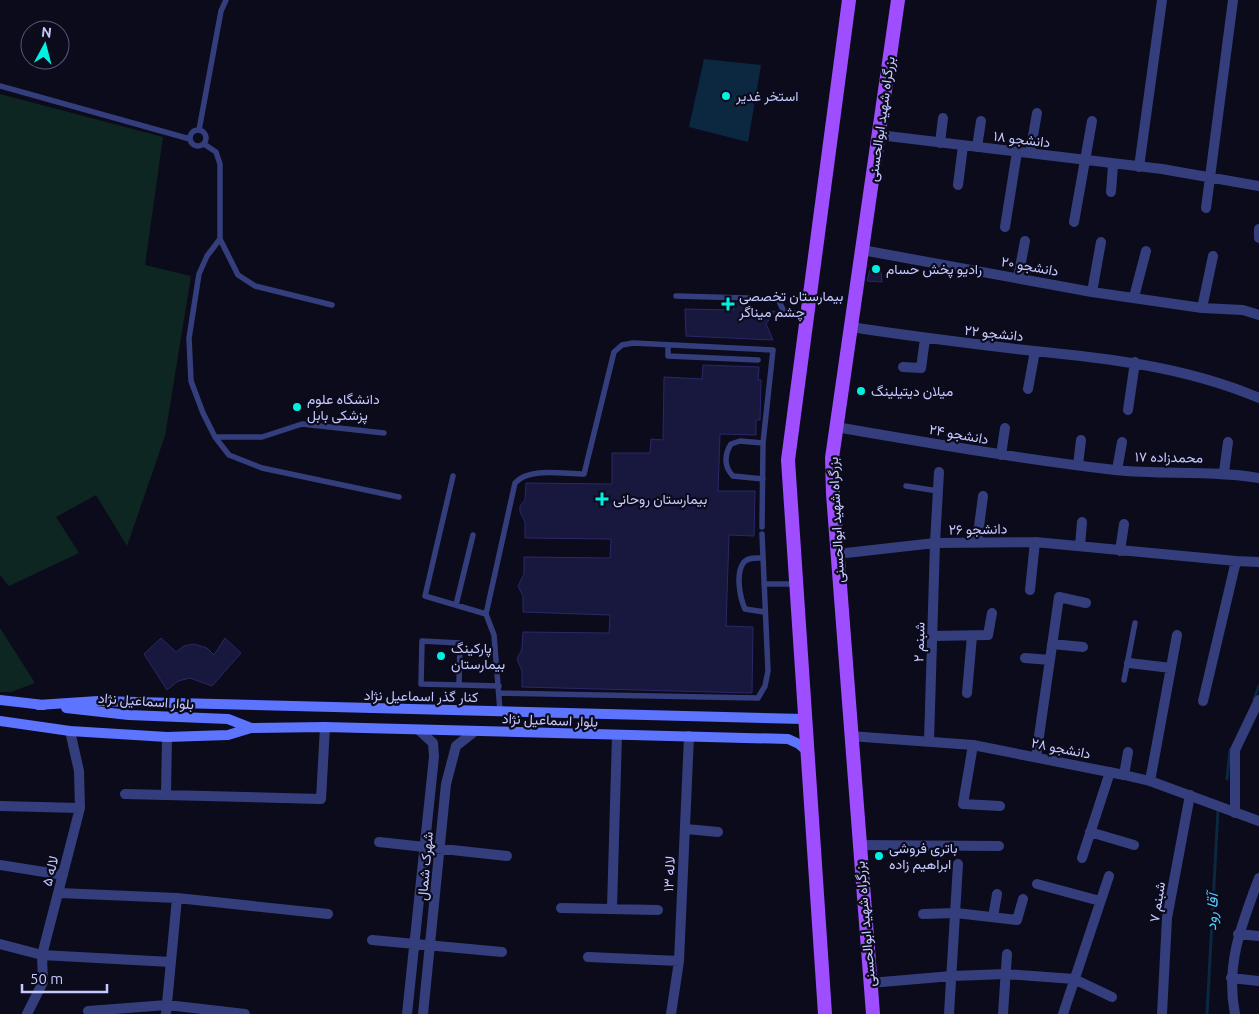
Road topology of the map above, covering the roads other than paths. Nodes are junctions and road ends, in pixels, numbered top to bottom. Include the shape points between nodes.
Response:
1 (226, 0) edge
2 (849, 0) edge
3 (898, 0) edge
4 (1162, 0) edge
5 (1233, 0) edge
6 (0, 86) edge
7 (1037, 113) dead end
8 (943, 118) dead end
9 (1092, 120) dead end
10 (981, 121) dead end
11 (199, 130) junction
12 (879, 135) junction
13 (190, 139) junction
14 (940, 143) junction
15 (204, 144) junction
16 (963, 146) junction
17 (977, 148) junction
18 (1017, 152) junction
19 (1030, 154) junction
20 (1086, 161) junction
21 (1113, 165) junction
22 (1139, 167) junction
23 (1211, 178) junction
24 (958, 185) dead end
25 (1259, 186) edge
26 (1111, 192) dead end
27 (1206, 208) dead end
28 (1074, 222) dead end
29 (1005, 227) dead end
30 (1259, 229) edge
31 (1259, 238) edge
32 (220, 239) junction
33 (1025, 242) dead end
34 (1101, 242) dead end
35 (862, 250) junction
36 (1146, 251) dead end
37 (1213, 256) dead end
38 (1018, 278) junction
39 (1092, 292) junction
40 (676, 296) dead end
41 (1134, 297) junction
42 (332, 305) dead end
43 (1202, 308) junction
44 (807, 312) junction
45 (1259, 314) edge
46 (851, 327) junction
47 (925, 339) junction
48 (668, 345) junction
49 (1035, 351) junction
50 (758, 360) dead end
51 (1135, 362) junction
52 (903, 367) dead end
53 (1028, 389) dead end
54 (1259, 398) edge
55 (1128, 410) dead end
56 (836, 427) junction
57 (1005, 428) dead end
58 (384, 433) dead end
59 (215, 437) junction
60 (1081, 440) dead end
61 (1122, 442) dead end
62 (1228, 442) dead end
63 (763, 443) junction
64 (1001, 456) junction
65 (1078, 465) junction
66 (1117, 470) junction
67 (939, 472) dead end
68 (1224, 472) junction
69 (453, 476) dead end
70 (1259, 478) edge
71 (763, 480) junction
72 (906, 486) dead end
73 (938, 491) junction
74 (983, 496) dead end
75 (399, 497) dead end
76 (1082, 522) dead end
77 (1124, 524) dead end
78 (762, 526) dead end
79 (762, 534) dead end
80 (474, 535) dead end
81 (977, 542) junction
82 (1035, 542) junction
83 (935, 543) junction
84 (1080, 546) junction
85 (1120, 551) junction
86 (837, 554) junction
87 (763, 558) junction
88 (1236, 562) junction
89 (1259, 562) edge
90 (764, 584) junction
91 (796, 584) junction
92 (1030, 590) dead end
93 (1086, 603) dead end
94 (456, 605) junction
95 (765, 612) junction
96 (992, 613) dead end
97 (486, 614) junction
98 (1135, 623) dead end
99 (1177, 635) dead end
100 (933, 636) junction
101 (972, 636) junction
102 (1052, 644) junction
103 (1083, 647) dead end
104 (1024, 658) dead end
105 (1050, 660) junction
106 (1129, 663) junction
107 (1170, 668) junction
108 (1124, 680) dead end
109 (459, 685) junction
110 (498, 686) junction
111 (804, 686) junction
112 (499, 693) junction
113 (967, 693) dead end
114 (0, 700) edge
115 (1259, 700) edge
116 (1203, 701) dead end
117 (38, 704) junction
118 (500, 711) junction
119 (803, 719) junction
120 (0, 721) edge
121 (325, 727) junction
122 (252, 728) junction
123 (419, 730) junction
124 (70, 731) junction
125 (475, 731) junction
126 (617, 735) junction
127 (689, 736) junction
128 (850, 736) junction
129 (167, 737) junction
130 (788, 739) junction
131 (930, 741) junction
132 (973, 744) junction
133 (808, 752) junction
134 (1128, 752) dead end
135 (1036, 757) junction
136 (1110, 772) junction
137 (1124, 775) junction
138 (1150, 781) junction
139 (433, 782) junction
140 (446, 784) junction
141 (125, 794) dead end
142 (166, 794) junction
143 (1190, 795) junction
144 (0, 806) edge
145 (1000, 806) dead end
146 (80, 808) junction
147 (1235, 813) junction
148 (1259, 822) edge
149 (686, 829) junction
150 (718, 832) dead end
151 (1090, 832) junction
152 (379, 842) dead end
153 (858, 845) junction
154 (1134, 845) dead end
155 (999, 846) dead end
156 (433, 848) junction
157 (507, 856) dead end
158 (1082, 858) dead end
159 (958, 864) dead end
160 (0, 865) edge
161 (63, 875) junction
162 (1109, 876) dead end
163 (1259, 878) edge
164 (1037, 884) dead end
165 (59, 894) junction
166 (997, 894) dead end
167 (178, 898) junction
168 (1022, 899) dead end
169 (1100, 901) junction
170 (560, 908) dead end
171 (612, 908) junction
172 (658, 910) dead end
173 (956, 913) junction
174 (328, 914) dead end
175 (924, 914) dead end
176 (993, 917) junction
177 (1238, 934) junction
178 (1259, 936) edge
179 (372, 940) dead end
180 (0, 944) edge
181 (423, 944) junction
182 (502, 952) dead end
183 (1007, 954) dead end
184 (42, 955) junction
185 (588, 957) dead end
186 (679, 961) junction
187 (171, 962) junction
188 (1006, 974) junction
189 (952, 976) junction
190 (1231, 978) junction
191 (1074, 979) junction
192 (1259, 982) edge
193 (870, 983) junction
194 (1112, 997) dead end
195 (167, 1010) edge
196 (88, 1011) dead end
197 (27, 1014) edge
198 (245, 1014) edge
199 (407, 1014) edge
200 (423, 1014) edge
201 (671, 1014) edge
202 (825, 1014) edge
203 (873, 1014) edge
204 (950, 1014) edge
205 (1003, 1014) edge
206 (1062, 1014) edge
207 (1162, 1014) edge
208 (1235, 1014) edge

1 - 11 lane via 221,11
2 - 44 main road
3 - 12 main road, بزرگراه شهید ابوالحسنی
4 - 22 street
5 - 23 street
6 - 13 lane
7 - 19 street
8 - 14 street
9 - 20 street
10 - 17 street
11 - 13 lane via 192,132
11 - 15 lane via 205,134
12 - 14 street, دانشجو ۱۸
12 - 35 main road, بزرگراه شهید ابوالحسنی
13 - 15 lane via 197,146
14 - 16 street, دانشجو ۱۸
15 - 32 lane via 216,152 220,164
16 - 17 street, دانشجو ۱۸
16 - 24 street
17 - 18 street, دانشجو ۱۸
18 - 19 street, دانشجو ۱۸
18 - 29 street
19 - 20 street, دانشجو ۱۸
20 - 21 street, دانشجو ۱۸
20 - 28 street
21 - 22 street, دانشجو ۱۸
21 - 26 street
22 - 23 street, دانشجو ۱۸
23 - 25 street, دانشجو ۱۸
23 - 27 street
30 - 31 street
32 - 42 lane via 238,275 255,286
32 - 59 lane via 199,274 189,338 192,381
33 - 38 street
34 - 39 street
35 - 38 street, دانشجو ۲۰
35 - 46 main road, بزرگراه شهید ابوالحسنی
36 - 41 street
37 - 43 street
38 - 39 street, دانشجو ۲۰
39 - 41 street, دانشجو ۲۰
40 - 44 lane via 778,298 785,314
41 - 43 street, دانشجو ۲۰
43 - 45 street, دانشجو ۲۰
44 - 91 main road via 788,460
46 - 47 street, دانشجو ۲۲
46 - 56 main road, بزرگراه شهید ابوالحسنی
47 - 49 street, دانشجو ۲۲
47 - 52 street via 921,368
48 - 50 lane via 668,356
48 - 63 lane via 773,350
48 - 97 lane via 633,343 614,352 584,474 530,474 520,477 515,483
49 - 51 street, دانشجو ۲۲
49 - 53 street
51 - 54 street, دانشجو ۲۲ via 1228,385
51 - 55 street
56 - 64 street, دانشجو ۲۴
56 - 86 main road, بزرگراه شهید ابوالحسنی via 832,473
57 - 64 street
58 - 59 lane via 302,424 262,437
59 - 75 lane via 229,455 262,468
60 - 65 street
61 - 66 street
62 - 68 street
63 - 71 lane
63 - 71 lane via 740,441 731,444 726,458 727,470 733,476
64 - 65 street, دانشجو ۲۴
65 - 66 street, محمدزاده ۱۷
66 - 68 street, محمدزاده ۱۷
67 - 73 street, شبنم ۲
68 - 70 street, محمدزاده ۱۷
69 - 94 lane via 425,596
71 - 78 lane
72 - 73 lane
73 - 83 street, شبنم ۲
74 - 81 street
76 - 84 street
77 - 85 street
79 - 87 lane
80 - 94 lane
81 - 82 street, دانشجو ۲۶
81 - 83 street, دانشجو ۲۶
82 - 84 street, دانشجو ۲۶
82 - 92 street
83 - 86 street, دانشجو ۲۶
83 - 100 street, شبنم ۲
84 - 85 street, دانشجو ۲۶
85 - 88 street, دانشجو ۲۶
86 - 128 main road, بزرگراه شهید ابوالحسنی
87 - 90 lane
87 - 95 lane via 744,562 740,587 745,608
88 - 89 street, دانشجو ۲۶
88 - 116 street
90 - 91 lane
90 - 95 lane
91 - 111 main road
93 - 102 street via 1059,597
94 - 97 lane
95 - 112 lane via 768,670 765,686 758,698
96 - 101 street via 988,635
97 - 110 lane via 494,635
98 - 106 lane
99 - 107 street
100 - 101 street
100 - 131 street, شبنم ۲
101 - 113 street
102 - 103 street
102 - 105 street
104 - 105 street
105 - 135 street
106 - 107 street
106 - 108 lane
107 - 138 street
109 - 109 lane via 421,684 422,642 460,642
109 - 110 lane
110 - 112 lane
111 - 119 main road
111 - 133 main road
112 - 118 lane
114 - 117 main road
115 - 147 street via 1235,750
117 - 118 main road, کنار گذر اسماعیل نژاد via 98,701
117 - 122 main road, بلوار اسماعیل نژاد via 128,715 228,719
118 - 119 main road, کنار گذر اسماعیل نژاد
119 - 130 main road via 802,726
120 - 124 main road, بلوار اسماعیل نژاد
121 - 122 main road, بلوار اسماعیل نژاد
121 - 123 main road, بلوار اسماعیل نژاد
121 - 142 street via 321,799
122 - 129 main road, بلوار اسماعیل نژاد via 228,735
123 - 125 main road, بلوار اسماعیل نژاد
123 - 139 street, شهرک شمال via 433,743
124 - 129 main road, بلوار اسماعیل نژاد
124 - 146 street, لاله ۵ via 79,771
125 - 126 main road, بلوار اسماعیل نژاد
125 - 140 street, شهرک شمال via 456,746
126 - 127 main road, بلوار اسماعیل نژاد
126 - 171 street
127 - 130 main road, بلوار اسماعیل نژاد
127 - 149 street, لاله ۱۳
128 - 131 street, دانشجو ۲۸
128 - 153 main road, بزرگراه شهید ابوالحسنی
129 - 142 street
130 - 133 main road
131 - 132 street, دانشجو ۲۸
132 - 135 street, دانشجو ۲۸
132 - 145 street via 964,804
133 - 202 main road
134 - 137 street
135 - 136 street, دانشجو ۲۸
136 - 137 street, دانشجو ۲۸
136 - 151 street
137 - 138 street, دانشجو ۲۸
138 - 143 street, دانشجو ۲۸
139 - 140 street
139 - 156 street, شهرک شمال
140 - 156 street, شهرک شمال
141 - 142 street
143 - 147 street, دانشجو ۲۸
143 - 207 street, شبنم ۷ via 1167,918
144 - 146 street
146 - 161 street, لاله ۵
147 - 148 street, دانشجو ۲۸
149 - 150 street
149 - 186 street, لاله ۱۳
151 - 154 street
151 - 158 street
152 - 156 street
153 - 155 street
153 - 193 main road, بزرگراه شهید ابوالحسنی
156 - 157 street
156 - 181 street, شهرک شمال
156 - 181 street, شهرک شمال
159 - 173 street
160 - 161 street
161 - 165 street, لاله ۵
162 - 169 street
163 - 177 street
164 - 169 street
165 - 167 street
165 - 184 street, لاله ۵
166 - 176 street
167 - 174 street
167 - 187 street
168 - 176 street via 1017,920
169 - 191 street
170 - 171 street
171 - 172 street
173 - 175 street
173 - 176 street
173 - 189 street
177 - 178 street
177 - 190 street
179 - 181 street
180 - 184 street
181 - 182 street
181 - 199 street, شهرک شمال
181 - 200 street, شهرک شمال
183 - 188 street
184 - 187 street
184 - 197 street, لاله ۵ via 43,982
185 - 186 street
186 - 201 street, لاله ۱۳
187 - 195 street
188 - 189 street
188 - 191 street
188 - 205 street
189 - 193 street
189 - 204 street
190 - 192 street
190 - 208 street
191 - 194 street
191 - 206 street
193 - 203 main road, بزرگراه شهید ابوالحسنی
195 - 196 street
195 - 198 street

